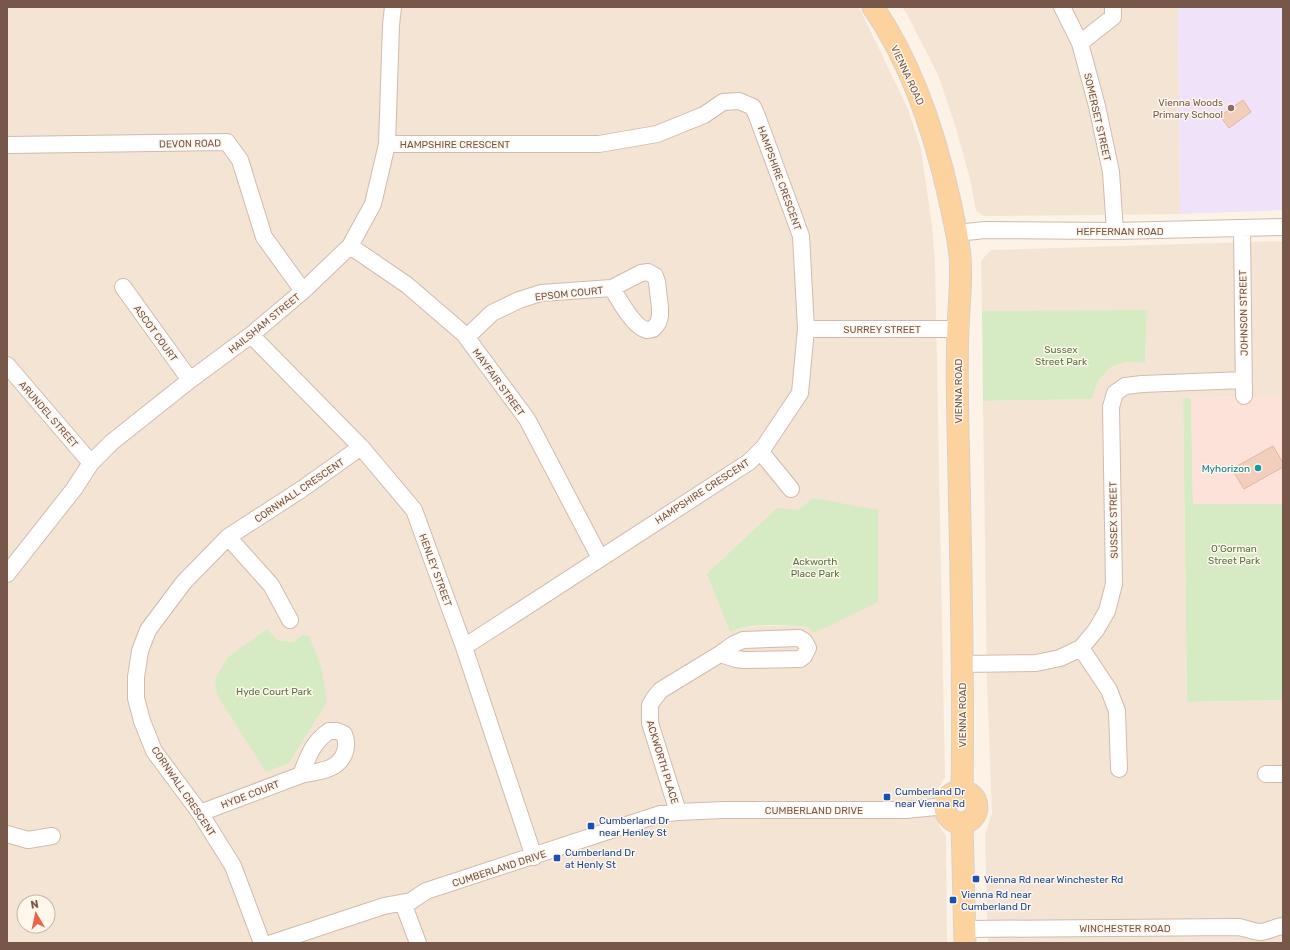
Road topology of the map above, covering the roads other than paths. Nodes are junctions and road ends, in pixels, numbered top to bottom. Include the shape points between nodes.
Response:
1 (393, 7) edge
2 (873, 7) edge
3 (1062, 7) edge
4 (1113, 7) edge
5 (1080, 43) junction
6 (387, 144) junction
7 (7, 145) edge
8 (1283, 227) edge
9 (1242, 229) junction
10 (1115, 232) junction
11 (957, 233) junction
12 (350, 246) junction
13 (123, 287) dead end
14 (612, 288) dead end
15 (303, 291) junction
16 (806, 329) junction
17 (958, 329) junction
18 (251, 336) junction
19 (466, 337) junction
20 (7, 365) edge
21 (190, 380) junction
22 (1244, 380) junction
23 (1244, 396) dead end
24 (361, 447) junction
25 (760, 451) junction
26 (91, 463) junction
27 (791, 489) dead end
28 (228, 537) junction
29 (600, 558) junction
30 (7, 574) edge
31 (290, 620) dead end
32 (464, 647) junction
33 (1081, 648) junction
34 (720, 654) dead end
35 (962, 664) junction
36 (1119, 769) dead end
37 (1266, 774) dead end
38 (1283, 774) edge
39 (301, 775) dead end
40 (962, 791) junction
41 (945, 806) junction
42 (678, 812) junction
43 (200, 813) junction
44 (962, 823) junction
45 (7, 834) edge
46 (52, 836) dead end
47 (534, 856) junction
48 (403, 903) junction
49 (1283, 926) edge
50 (965, 936) edge
51 (1117, 936) edge
52 (1259, 937) edge
53 (262, 943) edge
54 (272, 943) edge
55 (418, 943) edge

1 - 6 street, HAILSHAM STREET
2 - 11 main road, VIENNA ROAD via 902,58 923,104 937,149
3 - 5 street, SOMERSET STREET
4 - 5 street via 1113,17
5 - 10 street, SOMERSET STREET via 1111,172
6 - 12 street, HAILSHAM STREET via 373,204
6 - 16 street, HAMPSHIRE CRESCENT via 599,144 657,134 704,115 723,102 738,101 752,107 801,236
7 - 15 street, DEVON ROAD via 227,142 240,160 264,237
8 - 9 street, HEFFERNAN ROAD
9 - 10 street, HEFFERNAN ROAD
9 - 22 street, JOHNSON STREET
10 - 11 street, HEFFERNAN ROAD via 985,230
11 - 17 main road, VIENNA ROAD via 961,291
12 - 15 street, HAILSHAM STREET
12 - 19 street, MAYFAIR STREET via 407,285
13 - 21 street, ASCOT COURT
14 - 19 street, EPSOM COURT via 541,293 519,300 492,313
15 - 18 street, HAILSHAM STREET
16 - 17 street, SURREY STREET
16 - 25 street, HAMPSHIRE CRESCENT via 800,393
17 - 35 main road, VIENNA ROAD
18 - 21 street, HAILSHAM STREET
18 - 24 street, HENLEY STREET
19 - 29 street, MAYFAIR STREET via 527,419
20 - 26 street, ARUNDEL STREET
21 - 26 street, HAILSHAM STREET via 112,442
22 - 23 street, JOHNSON STREET
22 - 33 street, SUSSEX STREET via 1142,384 1125,386 1114,393 1111,407 1114,584 1107,611
24 - 28 street, CORNWALL CRESCENT
24 - 32 street, HENLEY STREET via 414,510
25 - 27 street
25 - 29 street, HAMPSHIRE CRESCENT via 749,462
26 - 30 street, HAILSHAM STREET via 74,489
28 - 31 street via 271,585
28 - 43 street, CORNWALL CRESCENT via 184,582 148,630 140,651 136,677 136,698 154,750
29 - 32 street, HAMPSHIRE CRESCENT
32 - 47 street, HENLEY STREET
33 - 35 street, SUSSEX STREET via 1060,658 1036,662
33 - 36 street via 1109,690 1117,711
34 - 42 street, ACKWORTH PLACE via 661,690 650,705 650,723
35 - 40 main road, VIENNA ROAD
37 - 38 street
39 - 43 street, HYDE COURT
40 - 41 main road via 948,797
40 - 44 main road via 975,799 977,809 972,819
41 - 42 street, CUMBERLAND DRIVE via 906,810
41 - 44 main road via 945,811 952,820
42 - 47 street, CUMBERLAND DRIVE via 636,821
43 - 53 street, CORNWALL CRESCENT via 233,866
44 - 50 main road
45 - 46 street via 28,840
47 - 48 street, CUMBERLAND DRIVE via 426,891
48 - 54 street, CUMBERLAND DRIVE via 384,906
48 - 55 street
49 - 52 street, WINCHESTER ROAD via 1265,931
50 - 51 street, WINCHESTER ROAD
51 - 52 street, WINCHESTER ROAD via 1238,927 1245,928

